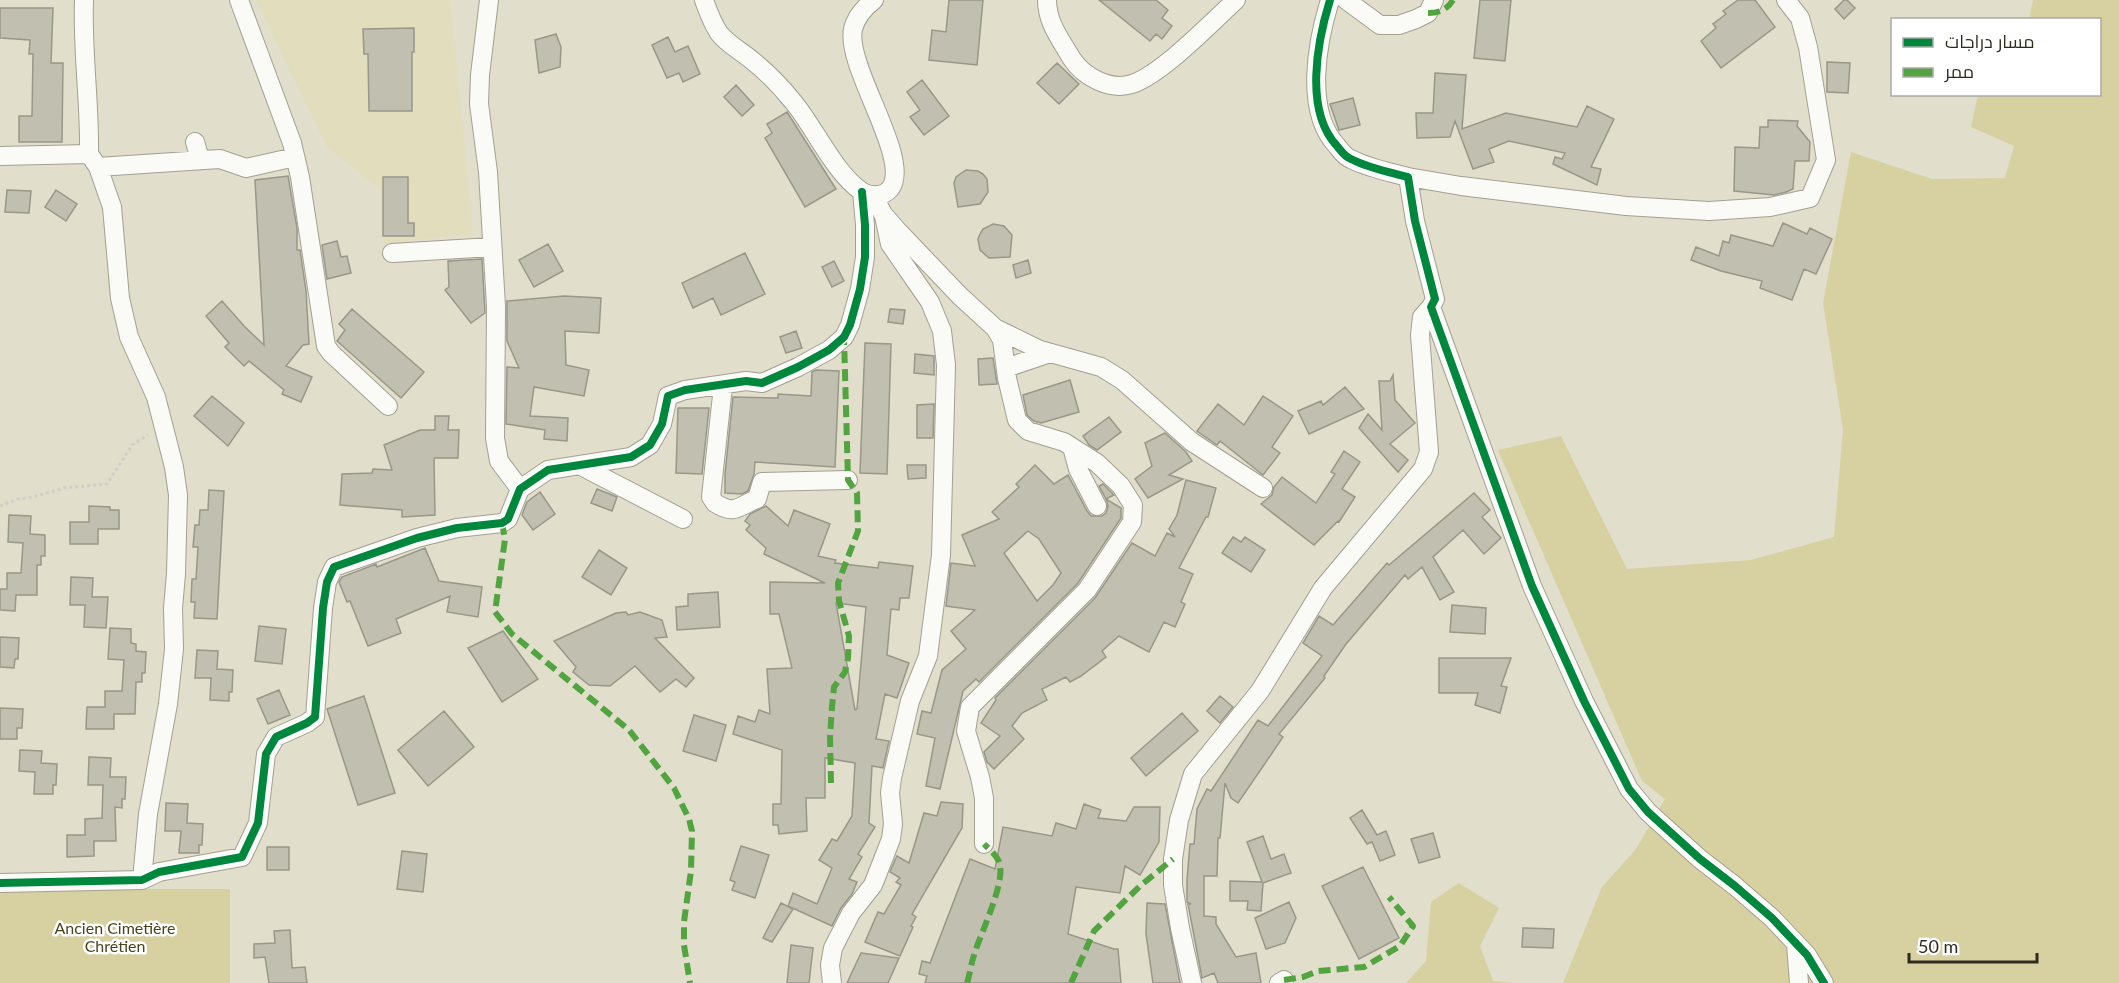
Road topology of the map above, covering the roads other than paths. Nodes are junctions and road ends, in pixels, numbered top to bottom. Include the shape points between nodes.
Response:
1 (84, 0) edge
2 (239, 0) edge
3 (489, 0) edge
4 (704, 0) edge
5 (874, 0) edge
6 (1047, 0) edge
7 (1236, 0) edge
8 (1330, 0) edge
9 (1346, 0) edge
10 (1434, 0) edge
11 (1786, 0) edge
12 (195, 142) dead end
13 (0, 156) edge
14 (295, 157) junction
15 (94, 160) junction
16 (204, 160) junction
17 (1408, 177) junction
18 (868, 194) junction
19 (884, 214) junction
20 (492, 247) junction
21 (392, 253) dead end
22 (1431, 307) junction
23 (995, 328) junction
24 (1050, 353) junction
25 (1006, 368) junction
26 (723, 386) junction
27 (388, 406) dead end
28 (1072, 447) junction
29 (580, 466) junction
30 (848, 480) dead end
31 (1263, 488) dead end
32 (520, 489) junction
33 (1097, 506) dead end
34 (684, 519) dead end
35 (984, 844) dead end
36 (142, 880) junction
37 (0, 883) edge
38 (1796, 944) junction
39 (832, 983) edge
40 (1192, 983) edge
41 (1799, 983) edge
42 (1824, 983) edge

1 - 15 street
2 - 14 street
3 - 20 street via 479,104
4 - 18 street via 719,33 772,77 832,159
5 - 18 street via 858,15 853,30 859,63 895,166 887,192
6 - 7 street via 1049,20 1077,67 1110,86 1130,85 1148,76
8 - 17 street via 1317,57 1321,119 1332,141 1349,158
9 - 10 street via 1380,25 1399,25 1428,13
11 - 17 street via 1800,18 1808,47 1826,160 1810,198 1770,207 1709,211 1626,206
12 - 16 street
13 - 15 street
14 - 16 street via 246,168 220,159
14 - 27 street via 326,346
15 - 16 street
15 - 36 street via 112,207 120,298 129,337 156,396 178,495 174,649 148,814
17 - 22 street via 1435,299
18 - 19 street
18 - 26 street via 860,289 844,337 806,363 762,383 746,381
19 - 23 street
19 - 39 street via 890,244 926,295 942,331 946,365 941,555 928,656 910,701 893,768 891,839 873,885 850,913 833,948
20 - 21 street
20 - 32 street via 496,306 495,438 499,461
22 - 38 street via 1532,586 1629,789 1648,812 1772,918
22 - 40 street via 1422,317 1420,335 1429,452 1423,469 1323,588 1260,691 1193,774 1179,820 1173,859 1173,885
23 - 24 street
23 - 25 street via 1002,340
24 - 25 street
24 - 31 street via 1101,367 1192,442
25 - 28 street via 1017,420 1028,431
26 - 29 street via 668,396 662,424 650,445 631,457
26 - 30 street via 711,497 715,503 732,510 743,508 757,499 762,482
28 - 33 street via 1078,470
28 - 35 street via 1097,463 1121,486 1133,505 1132,522 1087,590 970,707 966,731 984,798
29 - 32 street via 548,470
29 - 34 street
32 - 36 street via 508,519 502,523 417,538 334,567 323,608 315,717 276,737 266,754 258,823 242,857 159,872
36 - 37 street
38 - 41 street
38 - 42 street

